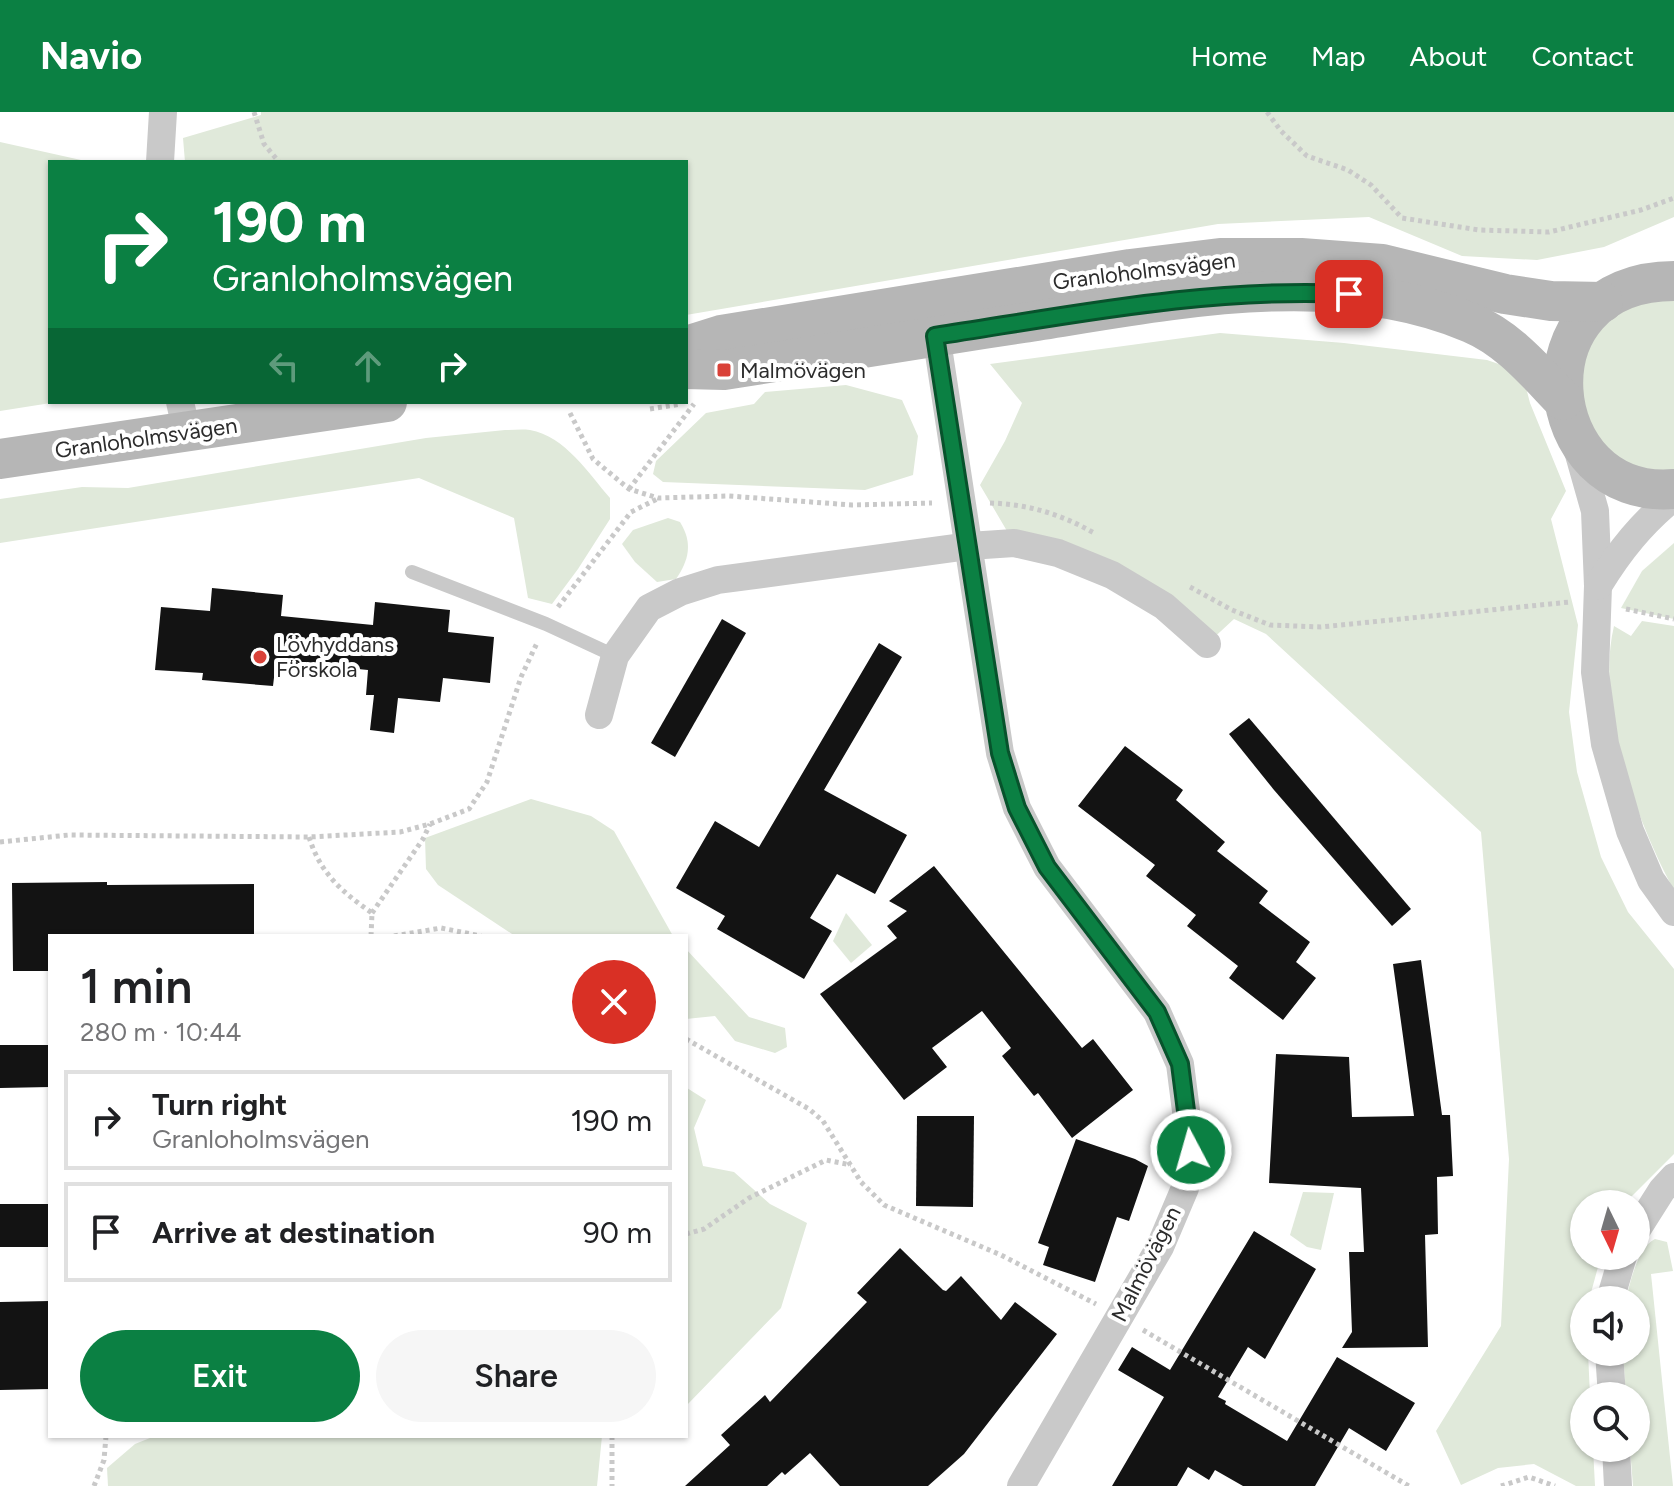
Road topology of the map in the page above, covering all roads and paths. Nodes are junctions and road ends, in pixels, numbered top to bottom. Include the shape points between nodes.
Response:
1 (163, 112) edge
2 (254, 112) edge
3 (1267, 112) edge
4 (160, 160) edge
5 (277, 160) edge
6 (1674, 198) edge
7 (1674, 261) edge
8 (1639, 289) edge
9 (934, 318) junction
10 (688, 345) edge
11 (691, 386) edge
12 (360, 404) edge
13 (680, 404) edge
14 (1568, 416) junction
15 (184, 417) edge
16 (0, 459) edge
17 (629, 489) dead end
18 (1674, 489) edge
19 (1674, 497) edge
20 (658, 498) dead end
21 (969, 546) junction
22 (412, 572) dead end
23 (1598, 586) junction
24 (1621, 608) dead end
25 (1674, 619) edge
26 (546, 624) junction
27 (1207, 644) dead end
28 (615, 656) junction
29 (599, 715) dead end
30 (430, 824) junction
31 (309, 837) junction
32 (0, 842) edge
33 (1674, 912) edge
34 (372, 913) junction
35 (371, 934) edge
36 (406, 934) edge
37 (471, 934) edge
38 (688, 1040) edge
39 (852, 1165) junction
40 (1674, 1177) edge
41 (1650, 1209) edge
42 (688, 1233) edge
43 (1071, 1291) dead end
44 (1187, 1354) dead end
45 (106, 1438) edge
46 (612, 1438) edge
47 (1617, 1462) edge
48 (94, 1486) edge
49 (612, 1486) edge
50 (1021, 1486) edge
51 (1409, 1486) edge
52 (1501, 1486) edge
53 (1555, 1486) edge
54 (1618, 1486) edge

1 - 4 street
2 - 5 path via 264,144
3 - 6 path via 1307,156 1348,170 1371,185 1402,218 1479,230 1549,232
7 - 8 street
8 - 9 street, Granloholmsvägen via 1551,301 1382,264 1220,258
8 - 14 street via 1579,327 1562,380
9 - 10 street, Granloholmsvägen via 721,335
9 - 11 street, Granloholmsvägen via 724,370
9 - 14 street, Granloholmsvägen via 1298,291 1374,295 1471,323 1502,339
9 - 21 street, Malmövägen
12 - 15 street, Granloholmsvägen
13 - 17 path
14 - 18 street, Granloholmsvägen via 1592,459 1616,477 1642,487
14 - 23 street via 1595,511
15 - 16 street, Granloholmsvägen
19 - 23 street via 1620,550
20 - 26 path via 631,512
21 - 27 street via 1014,543 1058,553 1112,575 1164,606
21 - 28 street via 718,580 649,608
21 - 50 street, Malmövägen via 1000,753 1017,808 1047,867 1157,1012 1180,1064 1191,1150 1185,1188 1160,1247
22 - 26 lane
23 - 33 street via 1595,672 1605,744 1630,831 1651,880
24 - 25 path
26 - 28 lane
26 - 30 path via 521,677 487,782 469,809
28 - 29 street
30 - 31 path via 400,832
30 - 34 path
31 - 32 path via 69,835
31 - 34 path via 326,874
34 - 35 path
36 - 37 path via 441,928
38 - 39 path via 809,1109
39 - 42 path via 826,1160
39 - 43 path via 884,1205
40 - 41 street
44 - 51 path
45 - 48 path
46 - 49 path
47 - 54 street
52 - 53 path via 1529,1477

